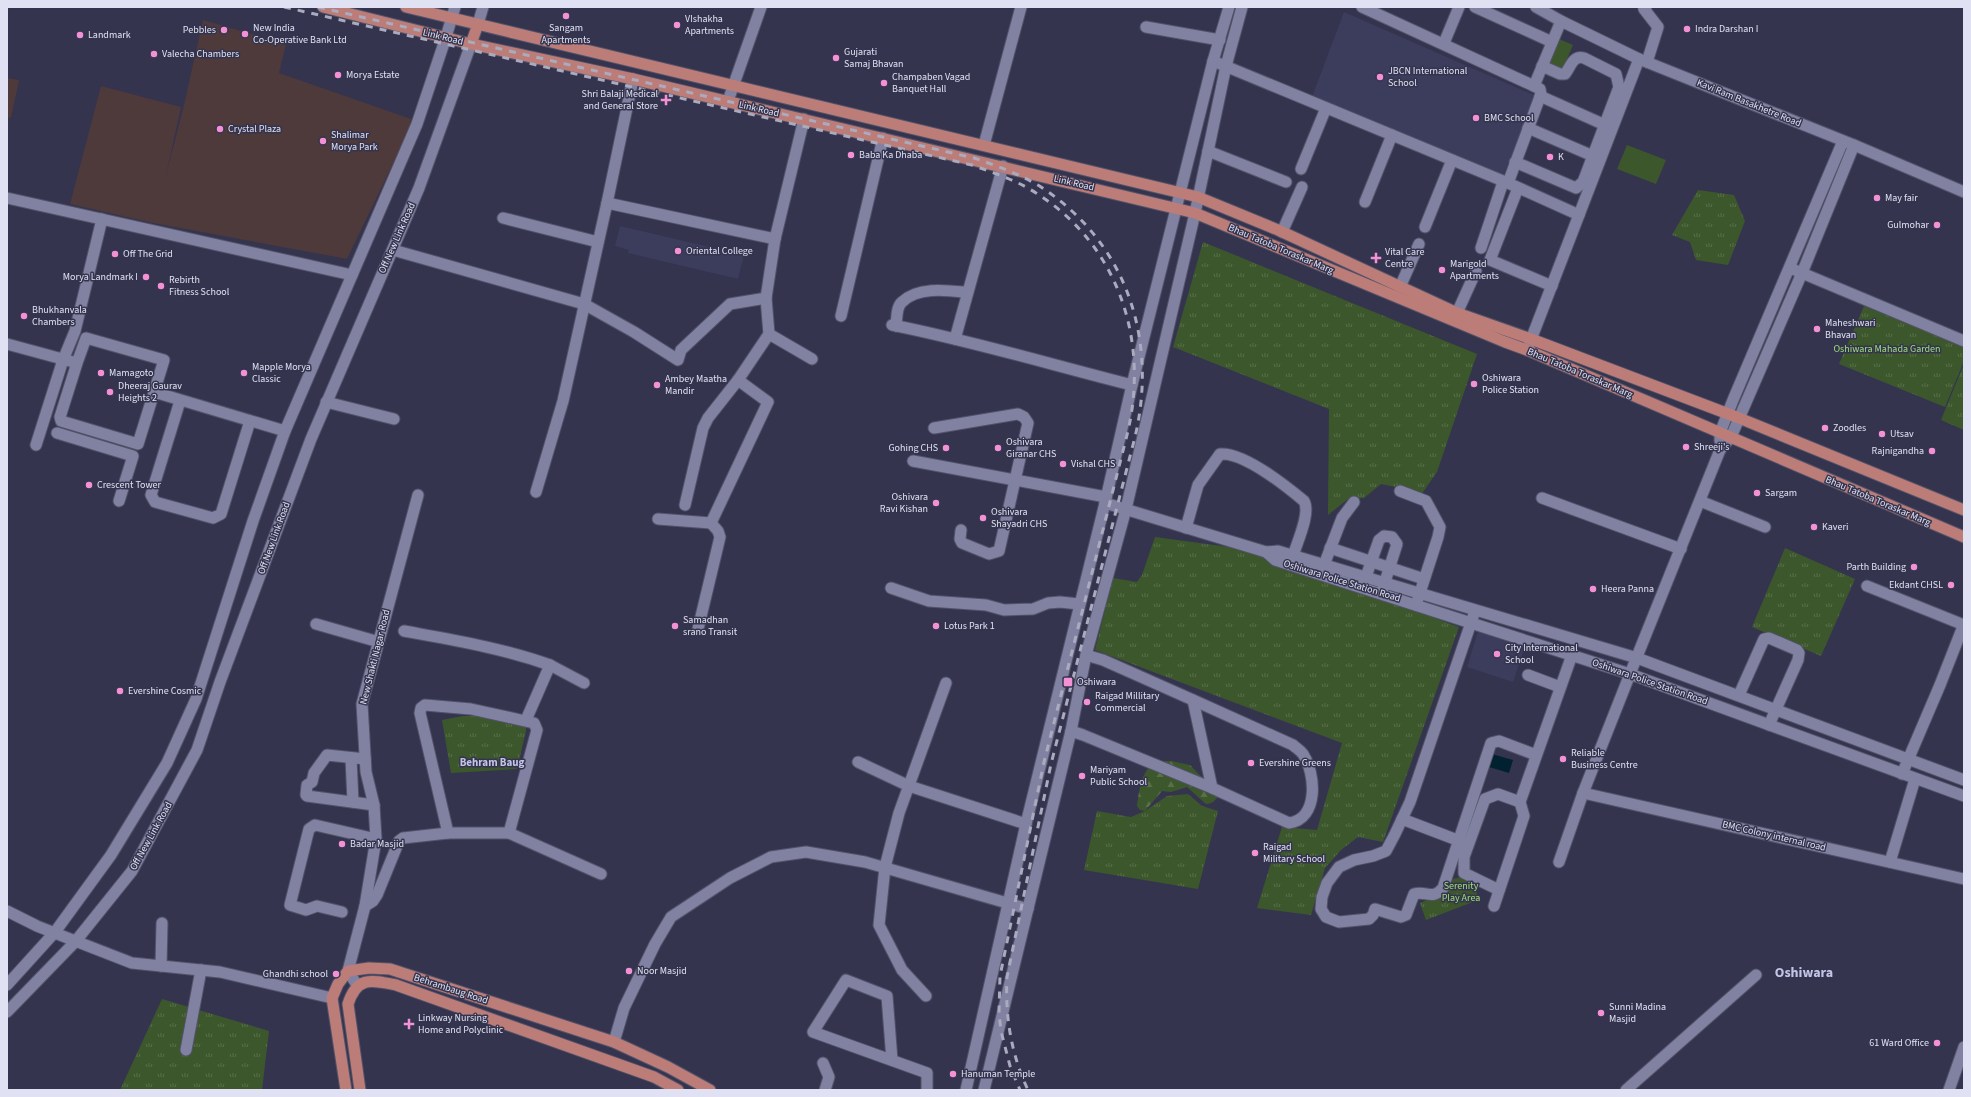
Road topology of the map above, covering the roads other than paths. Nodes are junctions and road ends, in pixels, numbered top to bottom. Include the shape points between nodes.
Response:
1 (322, 7) edge
2 (406, 7) edge
3 (483, 7) edge
4 (761, 7) edge
5 (1020, 7) edge
6 (1229, 7) edge
7 (1242, 7) edge
8 (1362, 7) edge
9 (1459, 7) edge
10 (1475, 7) edge
11 (1536, 7) edge
12 (1646, 7) edge
13 (453, 12) edge
14 (1561, 21) junction
15 (478, 24) junction
16 (1146, 27) dead end
17 (446, 37) junction
18 (1220, 40) junction
19 (1552, 42) junction
20 (1444, 43) junction
21 (471, 44) junction
22 (1643, 61) junction
23 (1213, 62) junction
24 (1226, 66) junction
25 (1542, 66) junction
26 (633, 79) junction
27 (734, 85) junction
28 (1534, 86) junction
29 (1540, 96) junction
30 (728, 102) junction
31 (1326, 108) junction
32 (804, 119) junction
33 (1605, 125) junction
34 (1528, 128) junction
35 (1392, 135) junction
36 (883, 138) junction
37 (1849, 143) junction
38 (984, 145) junction
39 (1208, 151) junction
40 (1023, 154) junction
41 (1593, 156) junction
42 (1452, 160) junction
43 (1515, 162) junction
44 (1003, 166) junction
45 (1301, 168) dead end
46 (1018, 170) junction
47 (1286, 182) dead end
48 (1506, 182) junction
49 (1302, 187) dead end
50 (1518, 188) junction
51 (1964, 192) edge
52 (1181, 193) junction
53 (1198, 197) junction
54 (7, 198) edge
55 (1365, 202) dead end
56 (607, 203) junction
57 (1177, 208) junction
58 (1195, 212) junction
59 (1579, 215) junction
60 (503, 218) dead end
61 (102, 219) junction
62 (1425, 227) dead end
63 (1282, 232) junction
64 (775, 239) junction
65 (598, 242) junction
66 (1419, 244) dead end
67 (1480, 248) dead end
68 (393, 250) junction
69 (1790, 268) junction
70 (1476, 271) dead end
71 (1802, 273) junction
72 (352, 275) junction
73 (1552, 286) junction
74 (1400, 287) junction
75 (963, 292) dead end
76 (766, 298) junction
77 (584, 304) junction
78 (1457, 313) junction
79 (841, 316) dead end
80 (769, 334) junction
81 (955, 338) junction
82 (1964, 341) edge
83 (7, 344) edge
84 (1529, 345) junction
85 (64, 360) junction
86 (812, 360) dead end
87 (77, 363) junction
88 (738, 380) junction
89 (1132, 385) junction
90 (154, 392) junction
91 (180, 401) junction
92 (326, 402) junction
93 (1727, 414) junction
94 (1739, 418) junction
95 (394, 419) dead end
96 (250, 421) junction
97 (934, 428) dead end
98 (285, 431) junction
99 (57, 433) dead end
100 (1720, 433) junction
101 (1731, 437) junction
102 (138, 444) junction
103 (36, 445) dead end
104 (1720, 450) junction
105 (133, 456) junction
106 (913, 462) dead end
107 (1016, 480) junction
108 (1400, 491) dead end
109 (536, 492) dead end
110 (418, 495) dead end
111 (1542, 498) dead end
112 (1106, 500) junction
113 (119, 501) dead end
114 (1700, 501) junction
115 (1354, 502) dead end
116 (685, 505) dead end
117 (1126, 509) junction
118 (1964, 510) edge
119 (658, 519) dead end
120 (711, 524) junction
121 (1766, 527) dead end
122 (1186, 528) junction
123 (962, 530) dead end
124 (1964, 537) edge
125 (1330, 548) junction
126 (1681, 549) junction
127 (1266, 552) junction
128 (1293, 556) junction
129 (1371, 562) junction
130 (1324, 565) junction
131 (1389, 568) junction
132 (1424, 579) junction
133 (1364, 583) junction
134 (1866, 586) dead end
135 (891, 588) dead end
136 (1382, 588) junction
137 (1417, 599) junction
138 (1079, 604) junction
139 (1475, 611) junction
140 (1471, 622) junction
141 (316, 624) dead end
142 (1964, 624) edge
143 (698, 629) dead end
144 (404, 631) dead end
145 (379, 642) junction
146 (1086, 655) junction
147 (1572, 655) junction
148 (1637, 658) junction
149 (550, 665) junction
150 (1630, 674) junction
151 (1528, 675) dead end
152 (584, 684) dead end
153 (946, 684) dead end
154 (1560, 687) junction
155 (1725, 691) junction
156 (1739, 696) junction
157 (1193, 700) junction
158 (1719, 706) junction
159 (1776, 709) junction
160 (526, 720) junction
161 (1769, 725) junction
162 (1071, 732) junction
163 (1536, 755) junction
164 (351, 758) junction
165 (1909, 758) junction
166 (366, 759) junction
167 (858, 762) dead end
168 (1902, 774) junction
169 (1915, 779) junction
170 (1964, 780) edge
171 (909, 786) junction
172 (1212, 788) junction
173 (1583, 793) junction
174 (1964, 796) edge
175 (353, 802) junction
176 (1520, 802) junction
177 (374, 805) junction
178 (1402, 819) junction
179 (1026, 824) junction
180 (448, 832) junction
181 (509, 833) junction
182 (376, 839) junction
183 (1464, 842) junction
184 (1559, 862) dead end
185 (1890, 862) junction
186 (885, 868) junction
187 (601, 874) dead end
188 (1964, 879) edge
189 (1499, 890) junction
190 (1008, 902) junction
191 (365, 906) junction
192 (1494, 906) dead end
193 (1028, 909) junction
194 (7, 911) edge
195 (342, 912) dead end
196 (162, 924) dead end
197 (55, 932) junction
198 (75, 942) junction
199 (161, 966) junction
200 (201, 970) junction
201 (348, 971) junction
202 (1756, 975) dead end
203 (7, 985) edge
204 (357, 985) junction
205 (926, 996) dead end
206 (332, 998) junction
207 (7, 1012) edge
208 (614, 1042) junction
209 (1964, 1047) edge
210 (186, 1050) dead end
211 (892, 1060) junction
212 (823, 1063) dead end
213 (346, 1090) edge
214 (360, 1090) edge
215 (678, 1090) edge
216 (710, 1090) edge
217 (825, 1090) edge
218 (927, 1090) edge
219 (966, 1090) edge
220 (984, 1090) edge
221 (1626, 1090) edge
222 (1949, 1090) edge

1 - 17 main road, Link Road
2 - 13 main road, Link Road
3 - 15 street
4 - 27 street
5 - 38 street
6 - 18 street
7 - 24 street
8 - 20 street
9 - 20 street
10 - 19 street
11 - 14 street, Kavi Ram Basakhetre Road
12 - 22 street via 1644,9 1658,27
13 - 15 main road, Link Road
13 - 17 street
14 - 19 street
14 - 22 street, Kavi Ram Basakhetre Road
15 - 21 main road, Off New Link Road
15 - 27 main road, Link Road
16 - 18 street
17 - 21 main road, Link Road
17 - 72 street via 417,124
18 - 23 street
19 - 25 street
20 - 28 street
21 - 26 main road, Link Road
21 - 68 street, Off New Link Road via 419,188
22 - 37 street, Kavi Ram Basakhetre Road
22 - 59 street
23 - 24 street
23 - 52 street
24 - 31 street
24 - 39 street
25 - 28 street
25 - 33 street via 1565,74 1574,59 1579,57 1616,74 1619,87
26 - 30 main road, Link Road
26 - 56 street
27 - 30 street
27 - 38 main road, Link Road
28 - 29 street via 1540,90
29 - 33 street
29 - 34 street
30 - 32 main road, Link Road
31 - 35 street
31 - 45 street
32 - 36 main road, Link Road
32 - 64 street
33 - 41 street
34 - 41 street
34 - 43 street
35 - 42 street
35 - 55 street
36 - 44 main road, Link Road
36 - 79 street
37 - 51 street, Kavi Ram Basakhetre Road
37 - 69 street
37 - 71 street
38 - 40 main road, Link Road
39 - 47 street
39 - 53 street
40 - 46 main road
40 - 52 main road, Link Road
41 - 43 street via 1583,182 1576,188
42 - 48 street
42 - 62 street
43 - 48 street
44 - 46 main road, Link Road
44 - 81 street
46 - 57 main road, Link Road
48 - 50 street
48 - 67 street
49 - 63 street
50 - 59 street
50 - 73 street via 1490,260
52 - 53 main road, Link Road
52 - 57 street
53 - 58 street
53 - 63 main road, Link Road
54 - 61 street
56 - 64 street
56 - 65 street
57 - 58 main road, Link Road
57 - 89 street
58 - 84 main road, Bhau Tatoba Toraskar Marg via 1504,342
58 - 117 street
59 - 73 street
60 - 65 street
61 - 72 street
61 - 85 street via 75,331
63 - 74 main road, Bhau Tatoba Toraskar Marg
64 - 76 street
65 - 77 street
66 - 74 street
68 - 77 street
68 - 92 street, Off New Link Road
69 - 71 street
69 - 93 street
70 - 78 street
71 - 82 street
71 - 94 street
72 - 98 street
73 - 84 street
74 - 78 main road, Bhau Tatoba Toraskar Marg
75 - 81 street via 934,291 917,294 902,301 894,325
76 - 77 street via 730,304 681,350 678,360
76 - 80 street
77 - 109 street via 563,401
78 - 84 main road, Bhau Tatoba Toraskar Marg
80 - 86 street
80 - 88 street
81 - 89 street
83 - 85 street
84 - 93 main road, Bhau Tatoba Toraskar Marg
84 - 100 main road, Bhau Tatoba Toraskar Marg
85 - 87 street
85 - 103 street
87 - 90 street via 86,338 164,360
87 - 102 street via 61,421
88 - 116 street via 703,428
88 - 120 street via 768,402
89 - 112 street
90 - 91 street
90 - 102 street
91 - 96 street
91 - 96 street via 151,495 155,502 213,518 221,514
92 - 95 street
92 - 198 street, Off New Link Road via 220,682 197,750 132,871
93 - 94 main road, Bhau Tatoba Toraskar Marg
93 - 100 street
94 - 101 street
94 - 118 main road, Bhau Tatoba Toraskar Marg
96 - 98 street
97 - 107 street via 1018,414 1024,417 1028,423
98 - 197 street via 253,521 196,699 167,763 111,855
99 - 105 street
100 - 101 main road, Bhau Tatoba Toraskar Marg
100 - 104 street
101 - 104 street
101 - 124 main road, Bhau Tatoba Toraskar Marg
102 - 105 street
104 - 114 street
105 - 113 street
106 - 107 street, Oshiwara Police Station Road
107 - 112 street, Oshiwara Police Station Road
107 - 123 street via 1000,551 990,554 962,543
108 - 132 street via 1426,501 1440,527
110 - 145 street, New Shakti Nagar Road
111 - 126 street
112 - 117 street, Oshiwara Police Station Road
112 - 138 street
114 - 121 street
114 - 126 street
115 - 125 street via 1342,518
117 - 122 street, Oshiwara Police Station Road
117 - 146 street
119 - 120 street
120 - 143 street via 720,537
122 - 127 street, Oshiwara Police Station Road
122 - 128 street via 1198,485 1220,454 1232,455 1269,474 1307,505 1306,517
125 - 129 street
125 - 130 street
126 - 148 street
127 - 128 street, Oshiwara Police Station Road via 1278,551
127 - 133 street, Oshiwara Police Station Road via 1276,560
128 - 130 street, Oshiwara Police Station Road
129 - 131 street
129 - 131 street via 1379,540 1384,536 1392,537 1397,544
129 - 133 street
130 - 133 street, Oshiwara Police Station Road
131 - 132 street
131 - 136 street
132 - 137 street
133 - 136 street, Oshiwara Police Station Road
134 - 142 street
135 - 138 street via 929,601 986,605 1004,610 1033,609 1048,603 1060,602
136 - 137 street, Oshiwara Police Station Road
137 - 139 street, Oshiwara Police Station Road
137 - 140 street, Oshiwara Police Station Road
138 - 179 street
139 - 140 street
139 - 148 street, Oshiwara Police Station Road
140 - 147 street, Oshiwara Police Station Road
140 - 178 street
141 - 145 street
142 - 165 street
144 - 149 street via 484,646
145 - 166 street, New Shakti Nagar Road via 362,704
146 - 157 street
146 - 162 street
147 - 150 street, Oshiwara Police Station Road
147 - 154 street
148 - 150 street
148 - 155 street, Oshiwara Police Station Road
149 - 152 street
149 - 160 street
150 - 158 street, Oshiwara Police Station Road
150 - 173 street
151 - 154 street
153 - 171 street
154 - 163 street
155 - 156 street, Oshiwara Police Station Road
155 - 158 street
156 - 159 street, Oshiwara Police Station Road
156 - 159 street via 1763,641 1769,638 1799,653
157 - 172 street
157 - 172 street via 1293,745 1302,752 1308,764 1313,792 1308,811 1297,822 1289,823
158 - 161 street, Oshiwara Police Station Road
159 - 161 street
159 - 165 street, Oshiwara Police Station Road
160 - 180 street via 471,709 425,705 421,708 420,713
160 - 181 street via 534,723 537,730
161 - 168 street, Oshiwara Police Station Road
162 - 172 street via 1083,734
162 - 193 street
163 - 176 street
163 - 183 street via 1499,741 1492,743
164 - 166 street
164 - 175 street
164 - 175 street via 327,755 314,773 312,782 307,785 306,795
165 - 168 street
165 - 170 street, Oshiwara Police Station Road
166 - 177 street, New Shakti Nagar Road via 369,789
167 - 171 street
168 - 169 street, Oshiwara Police Station Road
169 - 174 street, Oshiwara Police Station Road
169 - 185 street
171 - 179 street
171 - 186 street via 899,813
173 - 184 street
173 - 185 street, BMC Colony internal road
175 - 177 street
176 - 183 street via 1498,794 1485,799
176 - 189 street via 1524,816
177 - 182 street, New Shakti Nagar Road
178 - 183 street
178 - 183 street via 1386,850 1339,866 1327,883 1322,897 1321,909 1326,917 1339,922 1369,919 1375,909 1401,917 1406,915 1414,894 1434,895 1443,888
179 - 190 street
180 - 181 street
180 - 191 street via 404,838 399,841 377,895
181 - 187 street
182 - 191 street, New Shakti Nagar Road
182 - 195 street via 315,825 309,829 290,905 306,910 317,906
183 - 189 street via 1464,873
185 - 188 street, BMC Colony internal road
186 - 190 street
186 - 205 street via 879,925 902,970
186 - 208 street via 806,852 771,857 730,878 671,917 624,1008
189 - 192 street
190 - 193 street
190 - 219 street
191 - 201 street, New Shakti Nagar Road
193 - 220 street
194 - 197 street
196 - 199 street
197 - 198 street
197 - 203 street
198 - 199 street via 132,963
198 - 207 street, Off New Link Road
199 - 200 street
200 - 206 street via 220,972
200 - 210 street
201 - 204 street
201 - 206 main road
201 - 208 main road, Behrambaug Road via 390,969
202 - 221 street
204 - 214 main road via 348,1004
204 - 215 main road, Behrambaug Road via 377,981 396,986 654,1077
206 - 213 main road
208 - 216 main road, Behrambaug Road
209 - 222 street
211 - 211 street via 813,1032 846,980 887,996
211 - 218 street via 927,1073
212 - 217 street via 829,1077

